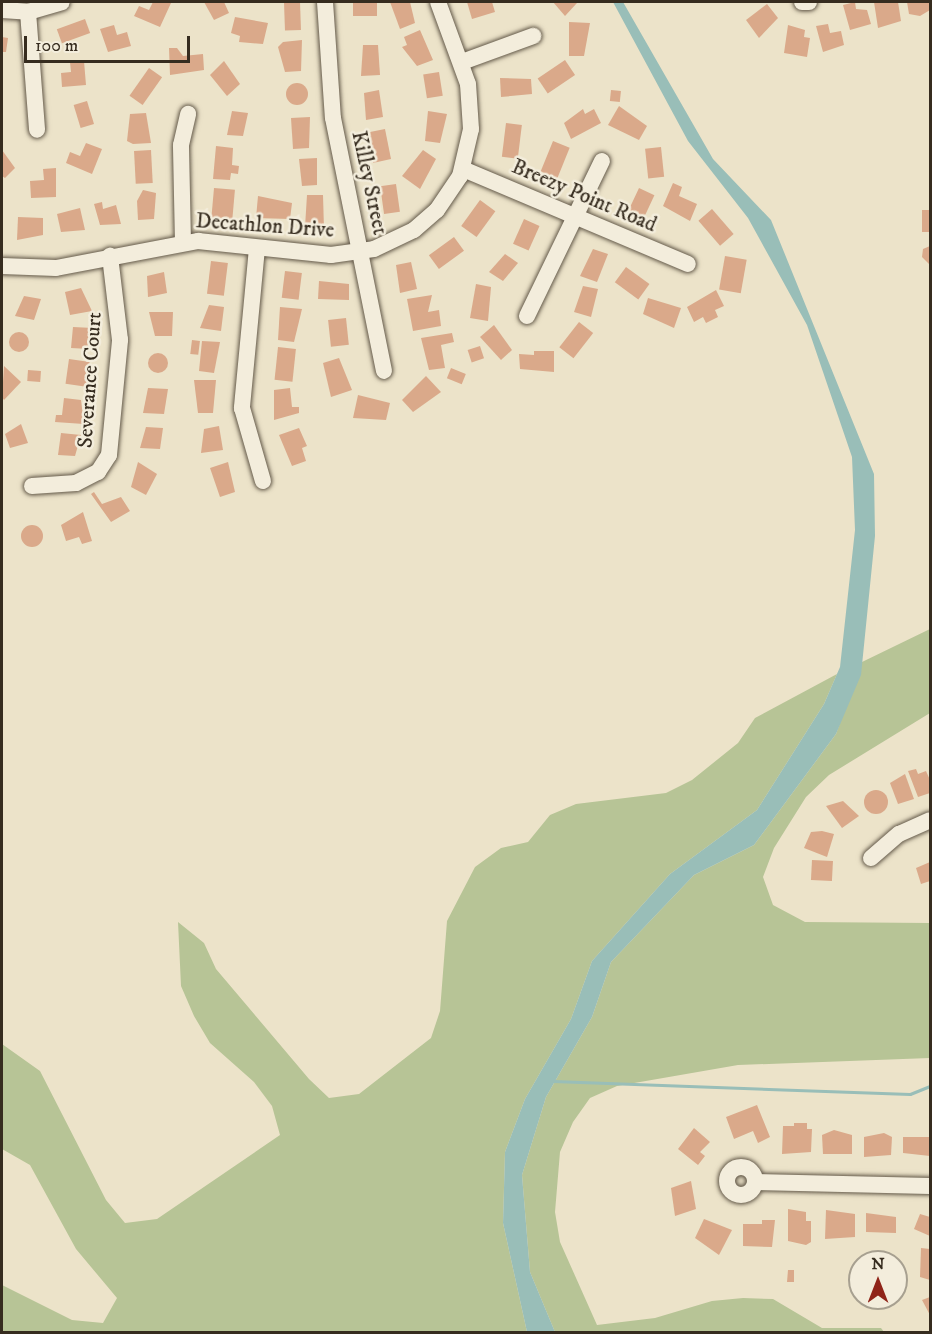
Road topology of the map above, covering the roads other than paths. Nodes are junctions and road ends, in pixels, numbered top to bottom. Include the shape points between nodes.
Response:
1 (62, 2) edge
2 (325, 2) edge
3 (438, 2) edge
4 (802, 2) edge
5 (809, 2) edge
6 (2, 10) edge
7 (28, 12) junction
8 (533, 36) dead end
9 (462, 62) junction
10 (188, 114) dead end
11 (37, 130) dead end
12 (602, 161) dead end
13 (463, 169) junction
14 (573, 217) junction
15 (183, 243) junction
16 (257, 248) junction
17 (360, 251) junction
18 (110, 256) junction
19 (688, 264) dead end
20 (2, 266) edge
21 (527, 316) dead end
22 (384, 371) dead end
23 (263, 481) dead end
24 (32, 486) dead end
25 (930, 820) edge
26 (871, 858) dead end
27 (755, 1182) dead end
28 (930, 1186) edge

1 - 7 street
2 - 17 street, Killey Street via 333,118
3 - 9 street, Decathlon Drive
4 - 5 street
6 - 7 street
7 - 11 street
8 - 9 street
9 - 13 street, Decathlon Drive via 471,129
10 - 15 street via 181,145
12 - 14 street
13 - 14 street, Breezy Point Road
13 - 17 street, Decathlon Drive via 437,210 414,230
14 - 19 street, Breezy Point Road
14 - 21 street
15 - 16 street, Decathlon Drive
15 - 18 street, Decathlon Drive
16 - 17 street, Decathlon Drive via 331,255
16 - 23 street via 242,408
17 - 22 street, Killey Street
18 - 20 street, Decathlon Drive via 56,268
18 - 24 street, Severance Court via 120,340 109,455 98,472 83,481 61,487
25 - 26 street via 899,834
27 - 28 street

